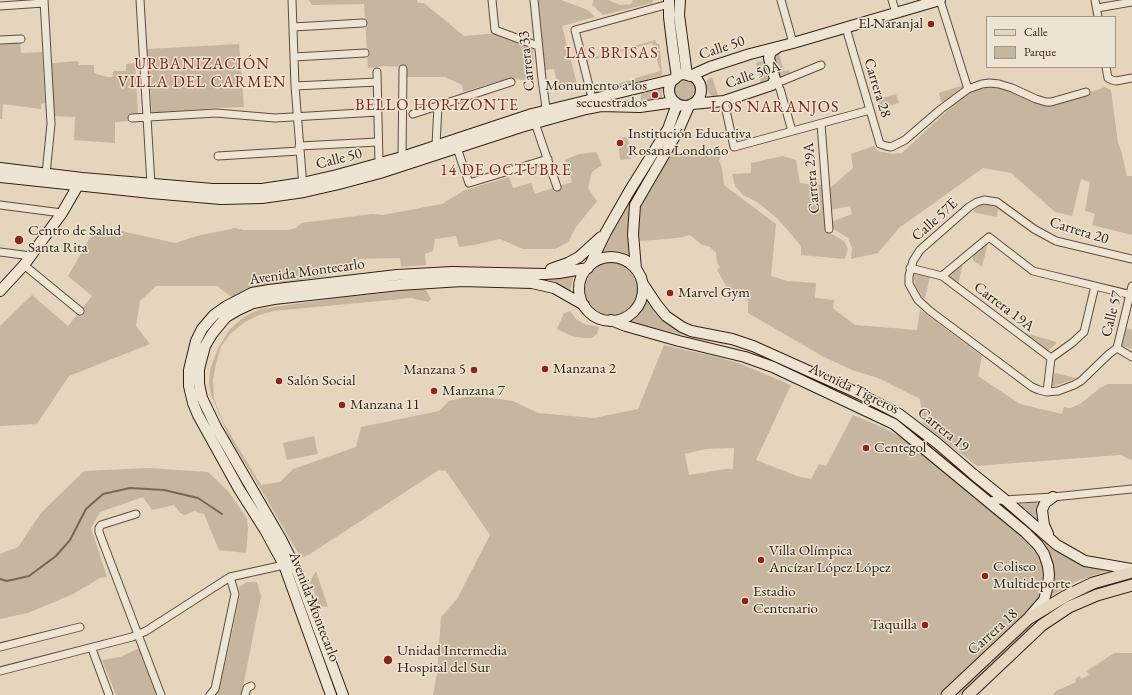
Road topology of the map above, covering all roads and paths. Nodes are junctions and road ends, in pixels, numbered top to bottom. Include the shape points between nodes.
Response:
1 (140, 0) edge
2 (292, 0) edge
3 (492, 0) edge
4 (534, 0) edge
5 (680, 0) edge
6 (781, 0) edge
7 (892, 0) edge
8 (940, 0) edge
9 (44, 2) edge
10 (669, 2) edge
11 (1132, 2) edge
12 (1096, 4) edge
13 (0, 6) edge
14 (896, 13) junction
15 (1098, 16) edge
16 (363, 23) dead end
17 (293, 27) junction
18 (846, 28) junction
19 (20, 39) dead end
20 (0, 40) edge
21 (793, 43) junction
22 (538, 46) junction
23 (779, 47) junction
24 (365, 53) dead end
25 (294, 57) junction
26 (821, 65) dead end
27 (1106, 68) edge
28 (403, 69) dead end
29 (377, 72) dead end
30 (682, 76) junction
31 (1132, 78) edge
32 (377, 82) junction
33 (511, 82) dead end
34 (774, 82) junction
35 (295, 86) junction
36 (968, 90) junction
37 (1086, 92) dead end
38 (724, 101) junction
39 (587, 103) junction
40 (676, 103) junction
41 (660, 105) junction
42 (690, 105) junction
43 (438, 106) junction
44 (870, 110) junction
45 (378, 112) junction
46 (413, 114) dead end
47 (550, 114) junction
48 (673, 115) junction
49 (297, 116) junction
50 (147, 117) junction
51 (132, 118) dead end
52 (535, 123) junction
53 (821, 124) junction
54 (792, 131) junction
55 (378, 142) junction
56 (436, 145) junction
57 (299, 148) junction
58 (457, 148) junction
59 (218, 156) dead end
60 (402, 157) junction
61 (548, 159) junction
62 (379, 164) junction
63 (0, 168) edge
64 (46, 174) junction
65 (0, 177) edge
66 (80, 182) junction
67 (151, 184) junction
68 (557, 187) dead end
69 (303, 188) junction
70 (0, 205) edge
71 (1003, 206) joint
72 (62, 212) junction
73 (829, 229) dead end
74 (606, 232) junction
75 (0, 252) edge
76 (31, 256) junction
77 (1132, 259) edge
78 (24, 265) junction
79 (589, 266) junction
80 (910, 268) junction
81 (636, 269) junction
82 (510, 273) junction
83 (942, 276) junction
84 (643, 284) junction
85 (1095, 286) junction
86 (1132, 286) edge
87 (0, 291) edge
88 (1131, 295) edge
89 (584, 305) junction
90 (80, 311) dead end
91 (611, 320) junction
92 (1117, 348) junction
93 (1132, 357) edge
94 (1051, 358) junction
95 (1047, 392) junction
96 (1132, 489) edge
97 (1054, 497) junction
98 (1004, 499) junction
99 (987, 501) junction
100 (136, 514) dead end
101 (1050, 538) junction
102 (284, 565) junction
103 (1132, 569) edge
104 (1132, 572) edge
105 (230, 577) junction
106 (1132, 586) edge
107 (1028, 619) junction
108 (80, 627) dead end
109 (139, 634) junction
110 (0, 647) edge
111 (92, 649) junction
112 (0, 671) edge
113 (251, 686) dead end
114 (109, 695) edge
115 (161, 695) edge
116 (210, 695) edge
117 (245, 695) edge
118 (331, 695) edge
119 (343, 695) edge
120 (947, 695) edge
121 (968, 695) edge

1 - 50 street
2 - 17 street
3 - 22 street via 495,30
4 - 22 street, Carrera 33
5 - 30 main road
6 - 21 street
7 - 14 street
8 - 14 main road, Calle 50
8 - 36 street
9 - 13 street
9 - 64 street via 51,124
10 - 30 main road via 672,50
10 - 39 street via 575,30
11 - 12 street
12 - 15 street
14 - 18 main road, Calle 50
16 - 17 street
17 - 25 street
18 - 21 main road, Calle 50
18 - 44 street, Carrera 28
19 - 20 street
21 - 23 main road, Calle 50
22 - 47 street, Carrera 33
23 - 30 main road, Calle 50
23 - 34 main road via 769,58
24 - 25 street
25 - 35 street
26 - 34 street, Calle 50A
27 - 31 street via 1108,78 1112,80
28 - 60 street
29 - 32 street
30 - 39 main road, Calle 50
30 - 40 main road via 671,83 671,97
30 - 42 main road via 698,82 701,88 699,98
32 - 35 street
32 - 45 street
33 - 43 street
34 - 38 main road, Calle 50A
34 - 54 street via 779,86
35 - 49 street
36 - 37 street via 990,83 999,84 1036,99 1051,102
36 - 44 street, Carrera 28 via 905,140 891,147 880,144
38 - 42 main road, Calle 50A
38 - 54 street via 734,147
39 - 41 main road, Calle 50 via 601,106
39 - 47 main road, Calle 50
40 - 41 main road, Calle 50
40 - 42 main road
40 - 48 main road
41 - 48 main road via 668,106
42 - 81 main road via 635,206
43 - 46 street
43 - 56 street
44 - 53 street
45 - 49 street
45 - 55 street
47 - 52 main road, Calle 50
47 - 56 main road, Calle 50
48 - 74 main road via 659,145
49 - 50 street via 275,118 216,113
49 - 57 street
50 - 51 street
50 - 67 street
52 - 58 main road, Calle 50
52 - 61 street
53 - 54 street
53 - 73 street, Carrera 29A
55 - 57 street
55 - 62 street
56 - 60 main road, Calle 50
57 - 59 street
57 - 69 street
58 - 61 street via 468,183
58 - 69 main road, Calle 50 via 380,173
60 - 62 main road, Calle 50
61 - 68 street
62 - 69 main road, Calle 50
63 - 64 main road, Calle 50
64 - 66 main road, Calle 50
65 - 66 main road, Calle 50
66 - 67 main road, Calle 50
66 - 69 main road, Calle 50 via 221,199 262,198
66 - 72 main road
67 - 69 main road, Calle 50 via 220,190
70 - 72 street
71 - 77 street, Carrera 20 via 1051,239
71 - 80 street, Calle 57E via 989,200 973,204 920,250
72 - 76 main road
74 - 79 main road
74 - 82 main road via 579,257 554,269
75 - 76 street
76 - 78 main road
78 - 87 main road
78 - 90 street
79 - 81 main road via 600,259 612,257 624,259
79 - 82 main road, Avenida Montecarlo via 559,273
79 - 89 main road via 580,284
80 - 83 street
80 - 95 street, Calle 57E via 910,287 918,300 930,311 1032,387
81 - 84 main road
82 - 102 main road, Avenida Montecarlo via 452,272 397,275 252,293 225,307 202,329 196,341 189,370 193,403 235,482
83 - 85 street via 989,237 1033,271
83 - 94 street, Carrera 19A
84 - 91 main road via 643,296 637,308 628,316
84 - 98 main road, Carrera 19 via 666,316 682,328 753,346 899,414
85 - 88 street
85 - 94 street via 1084,332
86 - 88 street, Calle 57
88 - 92 street, Calle 57
89 - 91 main road via 596,316
89 - 119 main road, Avenida Montecarlo via 554,288 532,283 462,281 399,285 253,303 226,317 212,334 205,346 199,369 202,398 297,571
91 - 99 main road, Avenida Tigreros via 773,367 894,424
92 - 93 street
92 - 95 street via 1081,381 1058,391
94 - 95 street
96 - 97 street
97 - 98 street
97 - 101 main road via 1045,503 1042,510 1044,525
98 - 99 street
98 - 101 main road, Carrera 19
99 - 107 main road, Avenida Tigreros via 1025,532 1044,554 1049,575 1048,585 1044,600
100 - 109 street via 101,525 99,532
101 - 103 main road, Carrera 19 via 1057,545 1085,561
102 - 105 street
102 - 118 main road, Avenida Montecarlo
104 - 107 main road, Carrera 18 via 1087,586
105 - 109 street
105 - 116 street via 235,594 215,689
106 - 121 main road, Carrera 18 via 1097,595 1069,607 1042,625
107 - 120 main road, Carrera 18
108 - 110 street
109 - 111 street
109 - 115 street
111 - 112 street
111 - 114 street
113 - 117 street via 247,688

